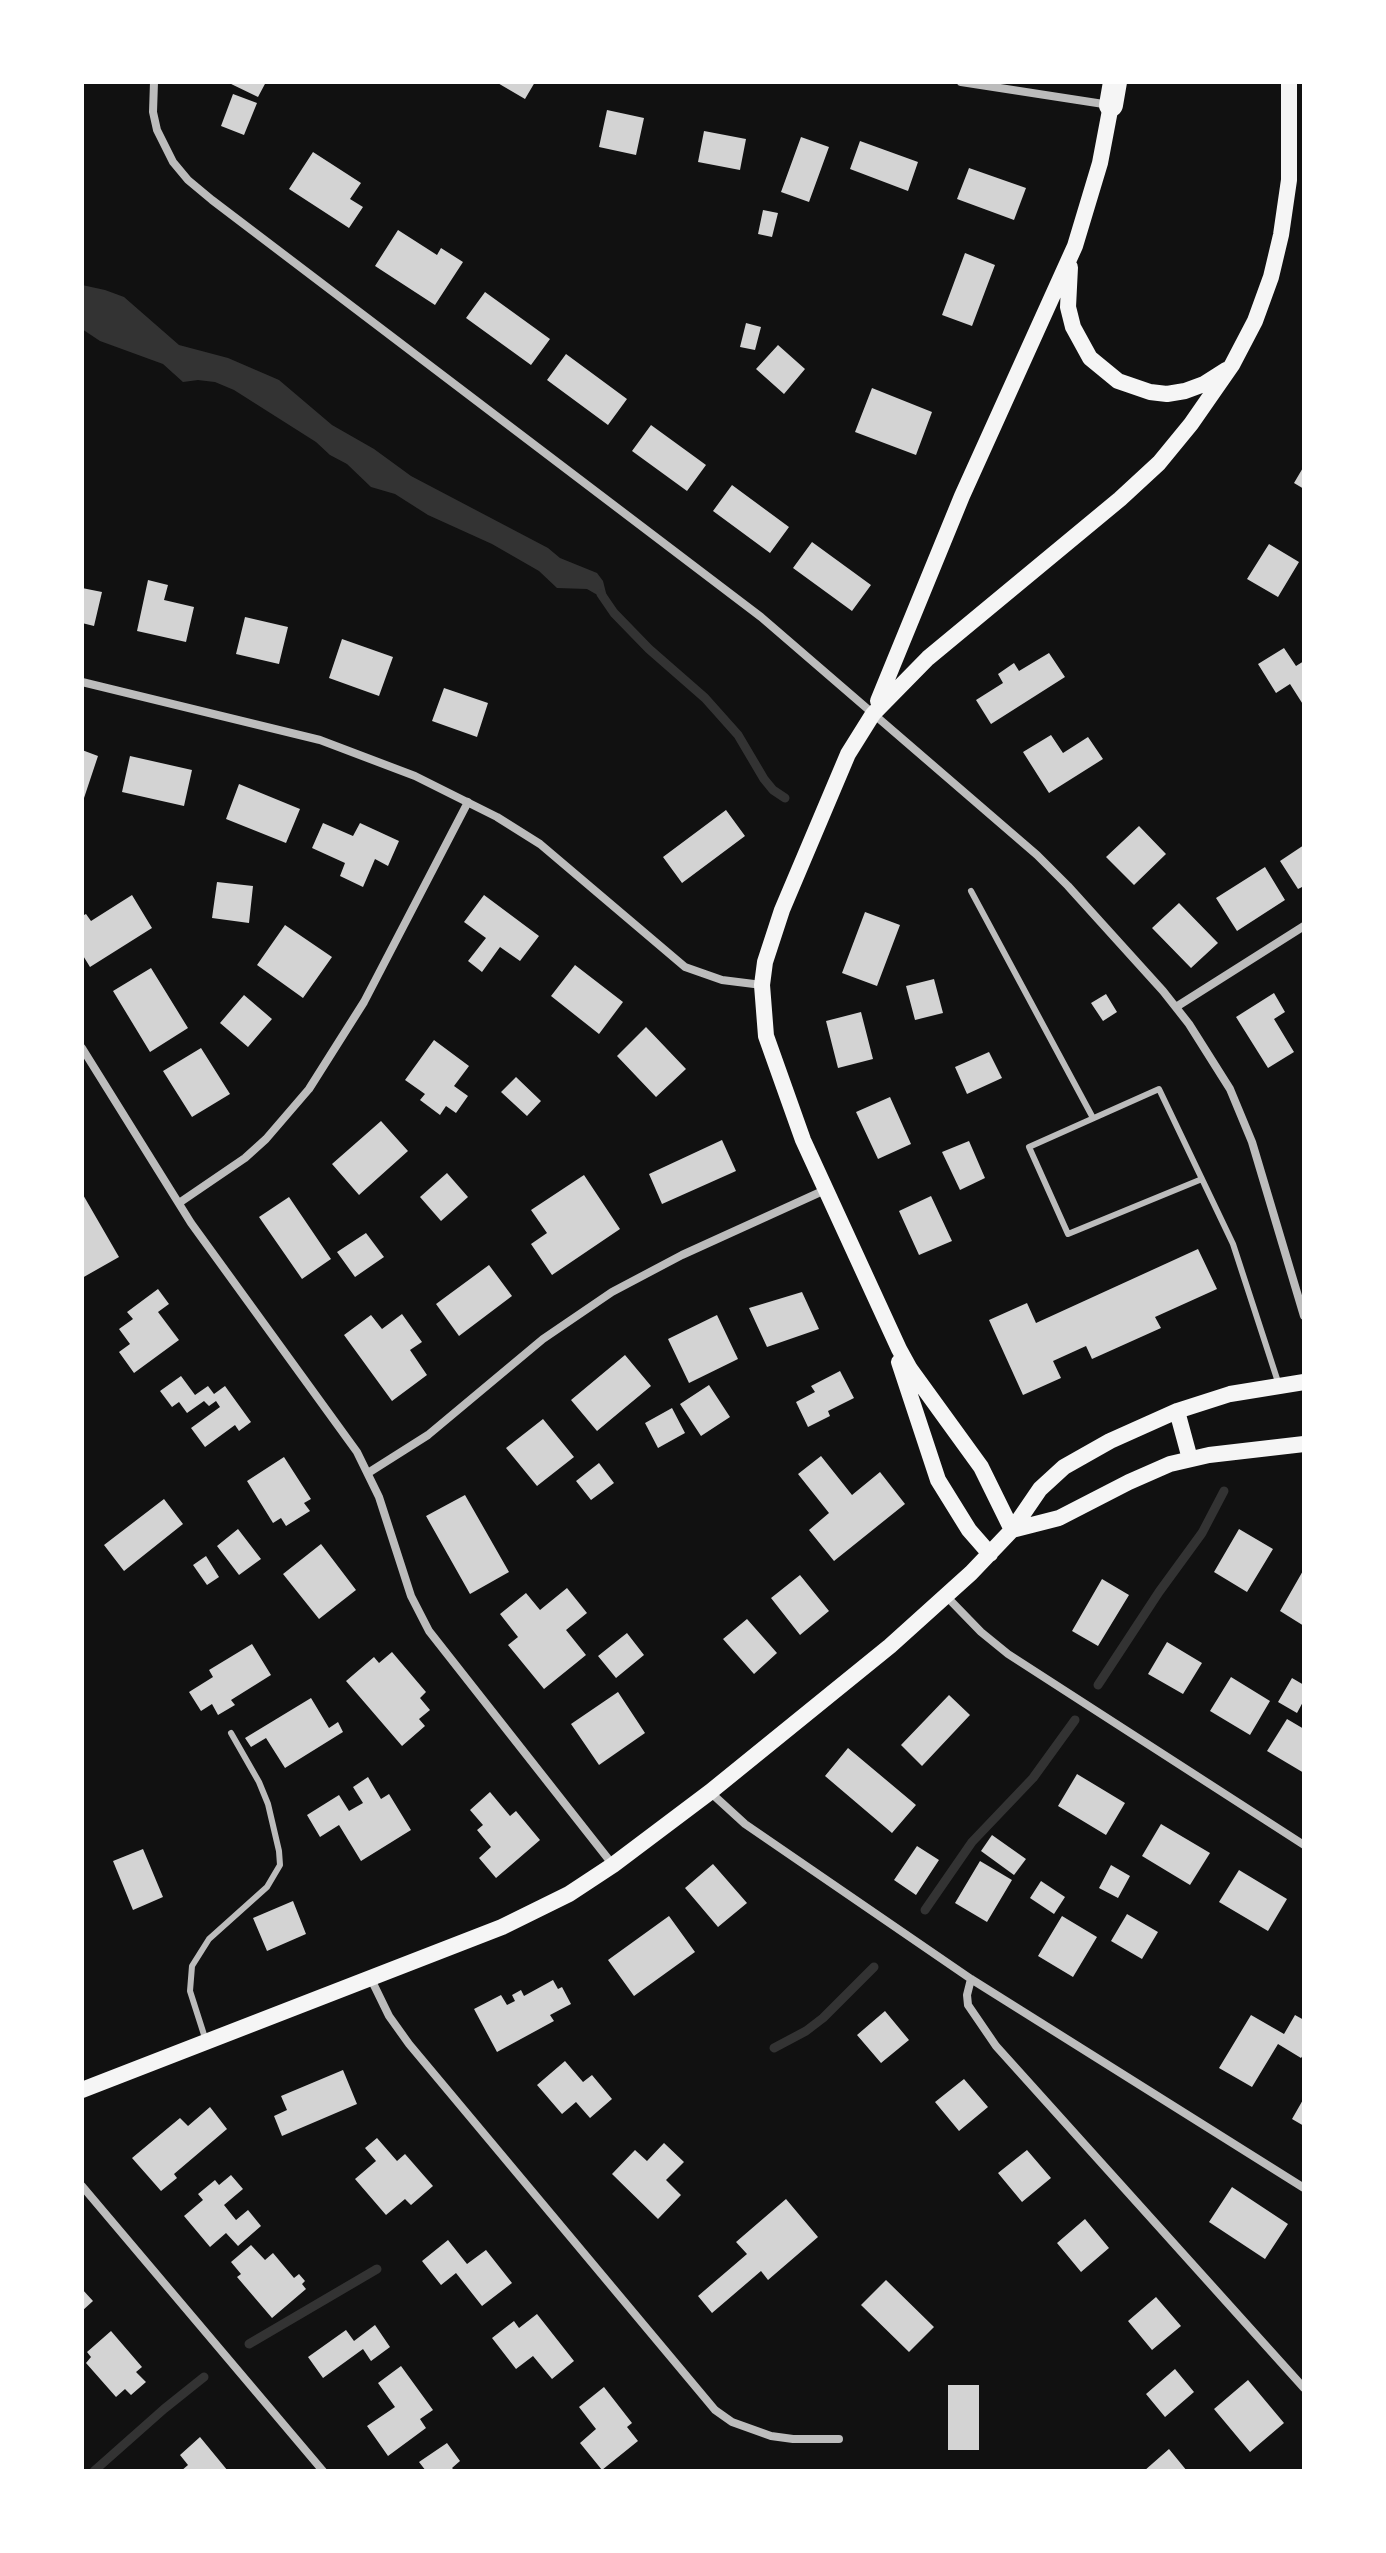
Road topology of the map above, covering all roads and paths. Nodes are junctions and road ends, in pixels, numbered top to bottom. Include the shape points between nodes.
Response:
1 (154, 82) edge
2 (961, 82) edge
3 (1289, 82) edge
4 (1113, 94) edge
5 (1075, 246) junction
6 (1232, 365) junction
7 (82, 682) edge
8 (873, 714) junction
9 (468, 802) junction
10 (971, 891) dead end
11 (1304, 926) edge
12 (762, 985) junction
13 (1176, 1007) junction
14 (82, 1048) edge
15 (1093, 1118) junction
16 (1202, 1179) junction
17 (825, 1190) junction
18 (179, 1203) junction
19 (1304, 1316) edge
20 (889, 1330) junction
21 (1304, 1382) edge
22 (1279, 1385) junction
23 (1177, 1411) junction
24 (1304, 1444) edge
25 (1190, 1459) junction
26 (368, 1473) junction
27 (1012, 1530) junction
28 (990, 1554) junction
29 (947, 1597) junction
30 (231, 1733) dead end
31 (710, 1792) junction
32 (1304, 1845) edge
33 (613, 1865) junction
34 (371, 1979) junction
35 (971, 1979) junction
36 (206, 2041) junction
37 (82, 2090) edge
38 (82, 2186) edge
39 (1304, 2188) edge
40 (1304, 2388) edge
41 (839, 2439) dead end
42 (323, 2471) edge

1 - 8 street via 157,130 188,180 761,617
2 - 4 street
3 - 6 main road via 1289,180 1281,235 1255,321
4 - 5 main road
5 - 6 main road via 1068,307 1080,343 1104,371 1134,388 1167,394 1204,384
5 - 8 main road via 968,483
6 - 8 main road via 1149,472 928,658
7 - 9 street via 320,740
8 - 12 main road via 848,754 794,882 772,936
8 - 13 street via 1037,855
9 - 12 street via 558,857 685,967 722,980
9 - 18 street via 364,1002 316,1080 266,1139
10 - 15 lane
11 - 13 street
12 - 17 main road via 773,1060
13 - 19 street via 1238,1106
14 - 18 street
15 - 16 lane via 1159,1089
15 - 16 lane via 1029,1147 1068,1234
16 - 22 lane via 1233,1244
17 - 20 main road
17 - 26 street via 612,1292 543,1339 428,1435
18 - 26 street via 343,1430
20 - 27 main road via 910,1369 981,1467
20 - 28 main road via 938,1480
21 - 22 main road
22 - 23 main road
23 - 25 main road
23 - 27 main road via 1064,1467 1040,1489
24 - 25 main road
25 - 27 main road via 1150,1472 1059,1518
26 - 33 street via 411,1596 429,1631
27 - 28 main road
28 - 29 main road
29 - 31 main road
29 - 32 street via 1008,1654
30 - 36 lane via 268,1804 280,1865 267,1887 209,1939 192,1966 190,1991
31 - 33 main road
31 - 35 street via 745,1824
33 - 34 main road via 536,1911
34 - 36 main road
34 - 41 street via 409,2044 715,2410 771,2436
35 - 39 street
35 - 40 street via 968,2005 996,2046
36 - 37 main road
38 - 42 street

